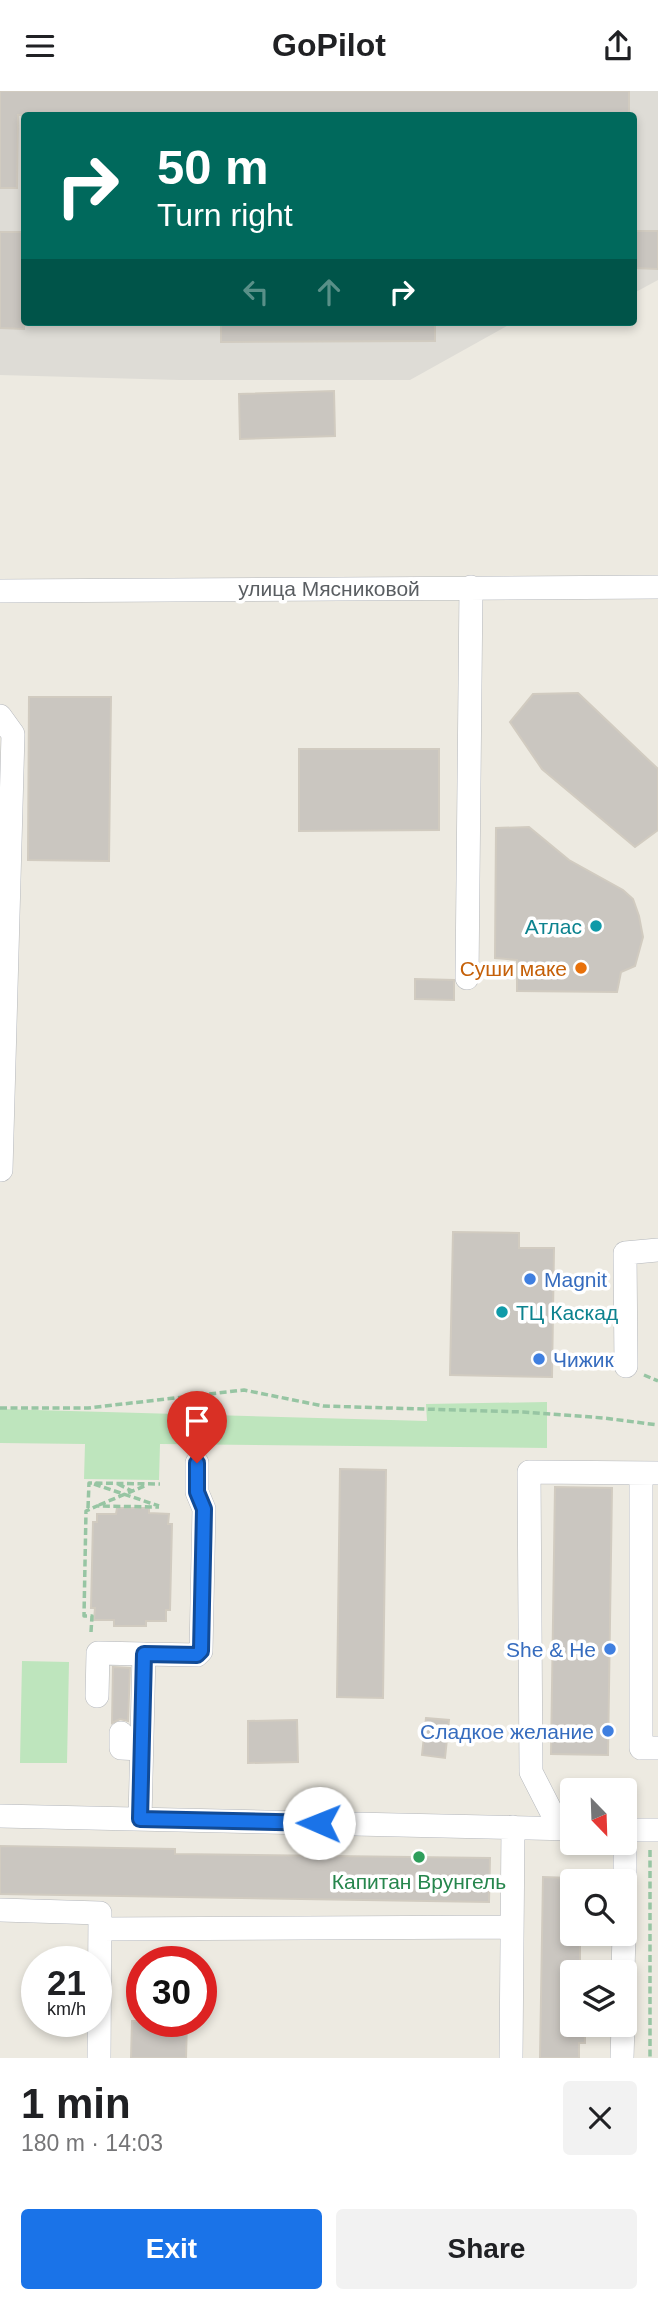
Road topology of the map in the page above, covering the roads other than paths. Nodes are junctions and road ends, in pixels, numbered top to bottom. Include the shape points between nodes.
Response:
1 (471, 587) junction
2 (658, 587) edge
3 (0, 591) edge
4 (0, 716) edge
5 (467, 978) dead end
6 (1, 1170) edge
7 (658, 1249) edge
8 (626, 1366) dead end
9 (197, 1463) dead end
10 (649, 1473) edge
11 (144, 1654) junction
12 (97, 1696) dead end
13 (121, 1733) dead end
14 (658, 1748) edge
15 (141, 1749) junction
16 (553, 1815) dead end
17 (0, 1816) edge
18 (140, 1819) junction
19 (513, 1828) junction
20 (560, 1829) edge
21 (0, 1910) edge
22 (512, 1927) junction
23 (100, 1929) junction
24 (623, 2037) edge
25 (99, 2058) edge
26 (511, 2058) edge
27 (622, 2058) edge

1 - 2 street, улица Мясниковой
1 - 3 street, улица Мясниковой
1 - 5 street
4 - 6 street via 13,734
7 - 8 street via 625,1253
9 - 11 street via 197,1492 204,1509 201,1651 197,1655
10 - 14 street via 641,1748
10 - 16 street via 528,1472 531,1772
11 - 12 street via 98,1653
11 - 15 street
13 - 15 street via 121,1748
15 - 18 street
17 - 18 street
18 - 19 street
19 - 20 street
19 - 22 street
21 - 23 street via 100,1913
22 - 23 street
22 - 26 street
23 - 25 street
24 - 27 street

